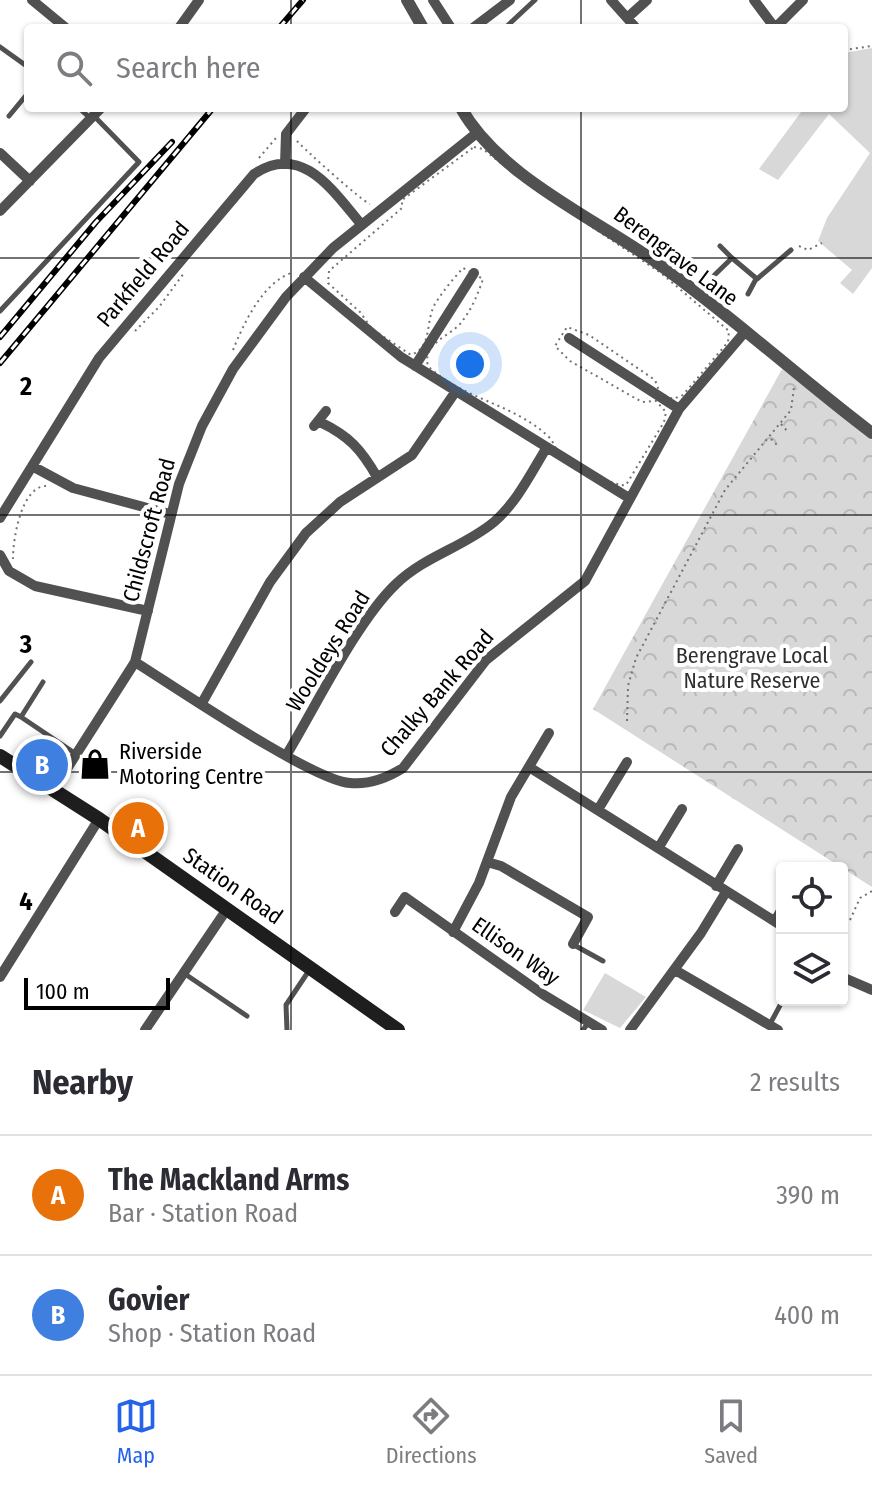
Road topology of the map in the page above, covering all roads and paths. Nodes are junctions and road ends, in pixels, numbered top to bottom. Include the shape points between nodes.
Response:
1 (32, 0) edge
2 (199, 0) edge
3 (407, 0) edge
4 (433, 0) edge
5 (510, 0) edge
6 (535, 0) edge
7 (611, 0) edge
8 (647, 0) edge
9 (754, 0) edge
10 (803, 0) edge
11 (627, 18) junction
12 (61, 24) edge
13 (182, 24) edge
14 (421, 24) edge
15 (448, 24) edge
16 (478, 24) edge
17 (509, 24) edge
18 (632, 24) edge
19 (774, 24) edge
20 (779, 24) edge
21 (872, 46) edge
22 (0, 47) edge
23 (848, 49) edge
24 (24, 64) edge
25 (24, 98) edge
26 (303, 112) edge
27 (464, 112) edge
28 (95, 114) edge
29 (9, 116) dead end
30 (478, 132) junction
31 (280, 134) dead end
32 (293, 136) dead end
33 (0, 153) edge
34 (259, 158) dead end
35 (285, 164) junction
36 (30, 181) junction
37 (374, 206) dead end
38 (0, 211) edge
39 (361, 224) junction
40 (822, 243) dead end
41 (720, 246) dead end
42 (791, 250) joint
43 (732, 258) junction
44 (184, 266) dead end
45 (474, 273) junction
46 (302, 274) junction
47 (756, 279) junction
48 (697, 293) junction
49 (748, 294) dead end
50 (0, 311) edge
51 (744, 333) junction
52 (127, 337) dead end
53 (569, 338) dead end
54 (231, 359) dead end
55 (415, 366) junction
56 (793, 385) dead end
57 (456, 391) junction
58 (679, 409) junction
59 (326, 411) dead end
60 (781, 423) junction
61 (789, 433) dead end
62 (872, 433) edge
63 (770, 438) junction
64 (777, 445) dead end
65 (547, 447) junction
66 (32, 466) junction
67 (377, 477) junction
68 (57, 481) junction
69 (629, 498) junction
70 (170, 514) junction
71 (0, 518) edge
72 (0, 555) edge
73 (15, 564) dead end
74 (148, 611) junction
75 (31, 662) dead end
76 (135, 662) junction
77 (43, 682) dead end
78 (0, 701) edge
79 (202, 703) junction
80 (21, 717) junction
81 (627, 721) dead end
82 (549, 733) dead end
83 (0, 736) edge
84 (287, 754) junction
85 (77, 755) junction
86 (0, 756) edge
87 (610, 763) dead end
88 (529, 767) junction
89 (54, 789) junction
90 (599, 808) junction
91 (682, 809) dead end
92 (99, 819) junction
93 (659, 847) junction
94 (738, 849) dead end
95 (487, 862) junction
96 (721, 889) junction
97 (872, 891) edge
98 (227, 909) junction
99 (395, 912) dead end
100 (850, 920) dead end
101 (776, 922) edge
102 (453, 932) junction
103 (573, 944) joint
104 (603, 961) dead end
105 (311, 968) junction
106 (675, 970) junction
107 (184, 974) junction
108 (0, 977) edge
109 (848, 980) edge
110 (872, 990) edge
111 (781, 1006) edge
112 (247, 1016) dead end
113 (585, 1026) edge
114 (388, 1027) edge
115 (772, 1028) edge
116 (145, 1030) edge
117 (287, 1030) edge
118 (602, 1030) edge
119 (630, 1030) edge

1 - 12 street
2 - 13 street
3 - 14 street
4 - 15 street
5 - 16 street
6 - 17 lane
7 - 11 street
8 - 11 street
9 - 19 street
10 - 20 street
11 - 18 street
21 - 23 path
22 - 24 lane
25 - 29 lane
26 - 35 street via 286,134
27 - 30 street, Berengrave Lane
28 - 36 street
28 - 50 lane via 139,162
30 - 39 street, Childscroft Road
30 - 48 street, Berengrave Lane via 505,161
31 - 34 path
32 - 37 path via 360,201
33 - 36 street
35 - 39 street via 321,177
35 - 66 street, Parkfield Road via 254,174 175,266 99,358
36 - 38 street
39 - 46 street, Childscroft Road
40 - 42 path
41 - 43 lane
42 - 47 lane
43 - 47 lane
43 - 48 lane
44 - 52 path via 178,285
45 - 45 path via 463,268 451,281 432,311 427,339 411,355 371,329 327,277 402,208 402,200 477,147 668,278 725,326 729,340 683,395 672,399 660,393 655,380 567,326 555,346 568,359 642,402 656,401 666,412 634,477 627,485 616,486 520,418 495,403 483,403 428,366 426,356 434,344 459,326 474,301 483,280
45 - 55 street
46 - 54 path via 285,276 256,305
46 - 55 street via 356,324
46 - 70 street, Childscroft Road via 221,389
47 - 49 lane
48 - 51 street, Berengrave Lane
51 - 58 street, Chalky Bank Road
51 - 62 street, Berengrave Lane
53 - 58 street
55 - 57 street
56 - 60 path via 795,401
57 - 65 street
57 - 67 street via 412,455
58 - 69 street, Chalky Bank Road
59 - 67 street via 317,424 349,436
60 - 61 path
60 - 63 path
63 - 64 path
63 - 81 path via 725,490 636,658
65 - 69 street
65 - 84 street, Wooldeys Road via 511,504 492,523 431,556 395,585 368,619
66 - 68 street
66 - 71 street, Parkfield Road
67 - 79 street via 306,533 270,582
68 - 70 street
68 - 73 path via 54,487 39,486 28,495 13,550
69 - 84 street, Chalky Bank Road via 585,581 486,660 403,768 370,783 349,783 330,779
70 - 74 street, Childscroft Road
72 - 74 street via 9,571 35,586
74 - 76 street, Childscroft Road
75 - 78 lane
76 - 79 street, Chalky Bank Road
76 - 85 street, Childscroft Road
77 - 80 lane
79 - 84 street, Chalky Bank Road
80 - 83 lane via 15,714
80 - 85 lane
82 - 88 street
85 - 89 street, Childscroft Road
86 - 89 main road, Station Road
87 - 90 street via 624,766
88 - 90 street
88 - 95 street via 511,797
89 - 92 main road, Station Road
90 - 93 street
91 - 93 street
92 - 98 main road, Station Road
92 - 108 street
93 - 96 street
94 - 96 street
95 - 102 street
95 - 103 street via 588,917
96 - 101 street
96 - 106 street
97 - 100 path via 860,898
98 - 105 main road, Station Road
98 - 107 street
99 - 102 street, Ellison Way via 405,897
102 - 113 street, Ellison Way
103 - 104 lane
105 - 114 main road, Station Road
105 - 117 lane via 286,1005
106 - 115 street
106 - 119 street
107 - 112 lane
107 - 116 street
109 - 110 street
111 - 115 lane
113 - 118 street, Ellison Way

